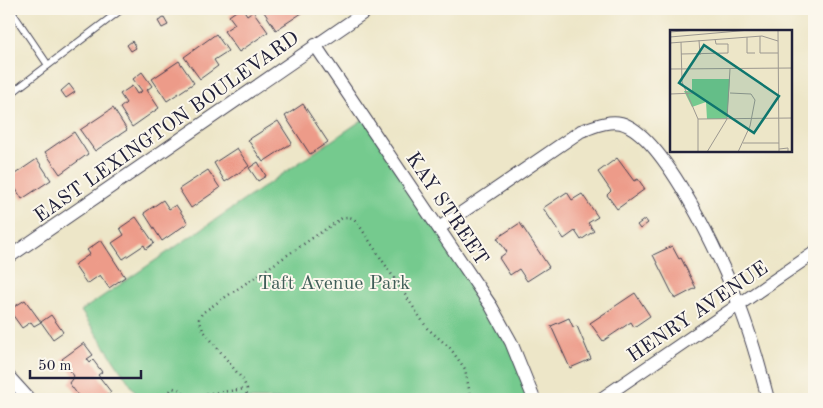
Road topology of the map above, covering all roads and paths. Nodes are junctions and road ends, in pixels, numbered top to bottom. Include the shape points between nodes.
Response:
1 (10, 9) edge
2 (122, 9) edge
3 (369, 9) edge
4 (315, 45) junction
5 (48, 65) junction
6 (9, 80) edge
7 (15, 90) junction
8 (9, 95) edge
9 (439, 228) junction
10 (814, 253) edge
11 (9, 257) edge
12 (739, 306) junction
13 (9, 377) edge
14 (246, 389) junction
15 (28, 399) edge
16 (172, 399) edge
17 (246, 399) edge
18 (470, 399) edge
19 (534, 399) edge
20 (601, 399) edge
21 (768, 399) edge

1 - 5 lane
2 - 5 lane
3 - 4 street, EAST LEXINGTON BOULEVARD
4 - 9 street, KAY STREET
4 - 11 street, EAST LEXINGTON BOULEVARD
5 - 7 lane
6 - 7 lane
7 - 8 lane
9 - 12 street via 581,131 601,124 621,123 639,132 673,173 714,248
9 - 19 street, KAY STREET via 492,306
10 - 12 street, HENRY AVENUE
12 - 20 street, HENRY AVENUE
12 - 21 street
13 - 15 street
14 - 16 path via 187,396 173,388 168,393
14 - 17 path
14 - 18 path via 243,380 202,330 199,319 202,313 342,218 352,217 427,328 450,348 465,369

